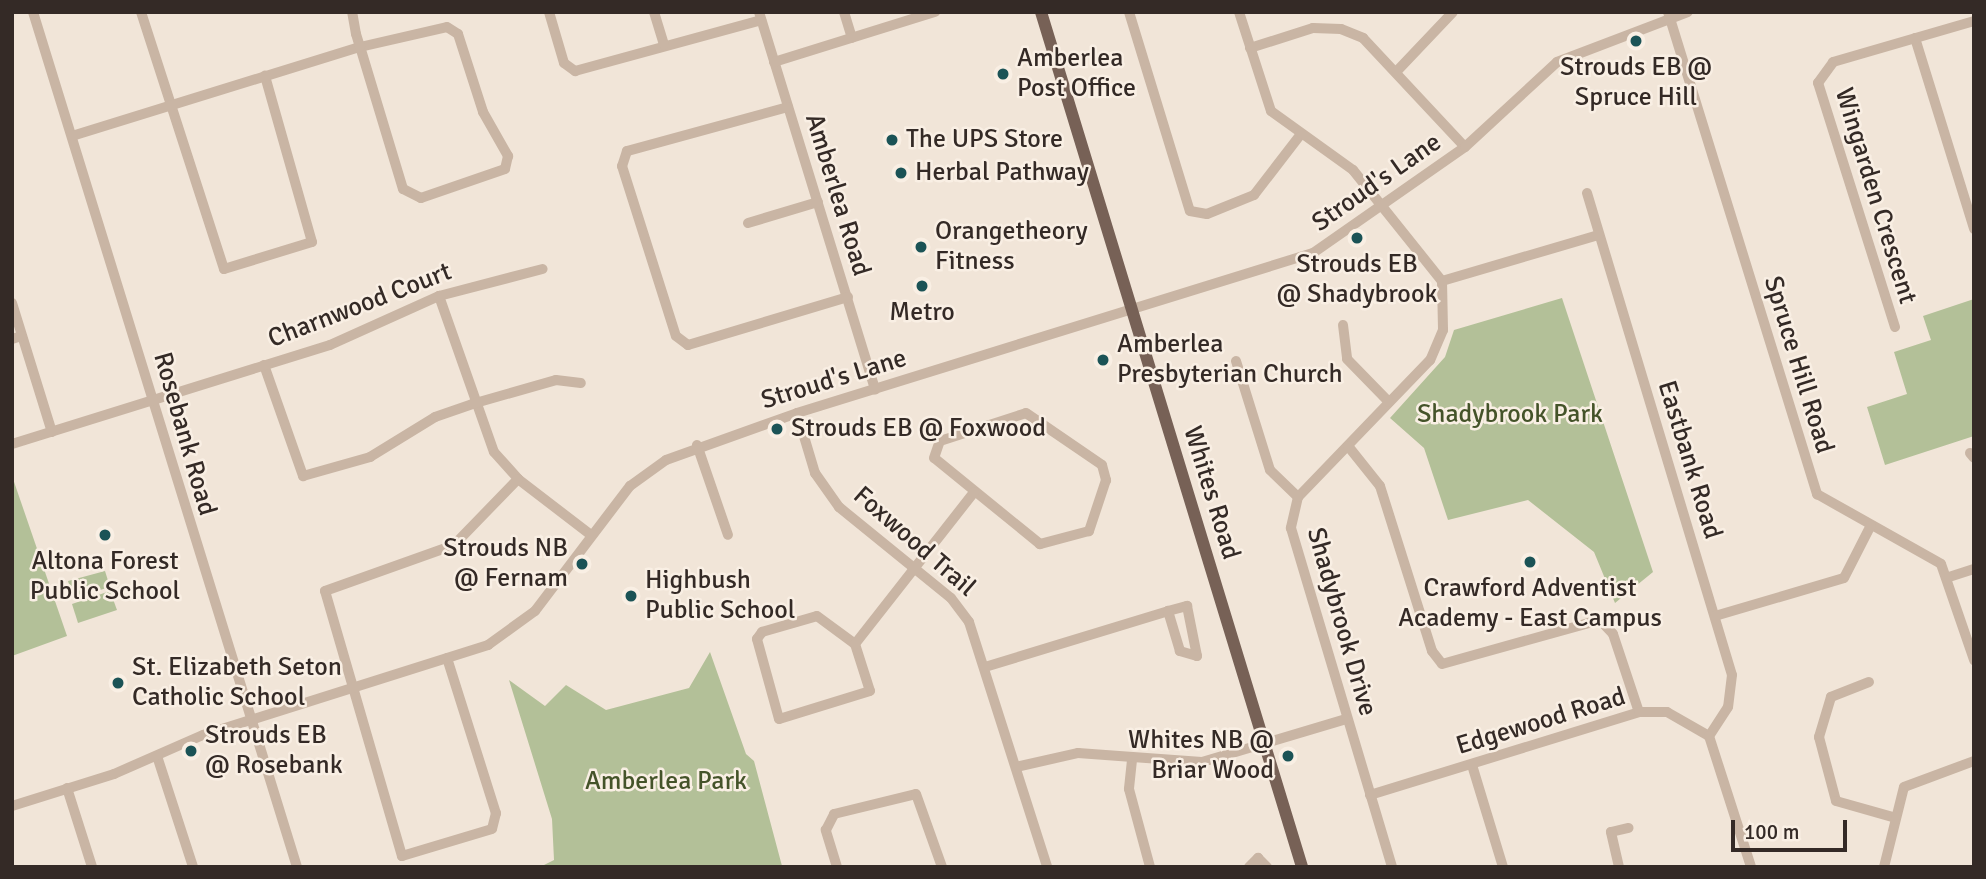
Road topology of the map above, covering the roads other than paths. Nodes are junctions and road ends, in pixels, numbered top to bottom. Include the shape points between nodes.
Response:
1 (33, 12) edge
2 (141, 12) edge
3 (352, 12) edge
4 (549, 12) edge
5 (654, 12) edge
6 (844, 12) edge
7 (1041, 12) edge
8 (1129, 12) edge
9 (1239, 12) edge
10 (1453, 12) edge
11 (1688, 12) edge
12 (929, 13) edge
13 (760, 16) edge
14 (1669, 16) edge
15 (1974, 21) edge
16 (852, 38) junction
17 (1915, 38) junction
18 (664, 46) junction
19 (360, 47) junction
20 (1250, 48) junction
21 (775, 62) junction
22 (1397, 71) junction
23 (265, 76) junction
24 (170, 105) junction
25 (788, 107) junction
26 (1301, 134) junction
27 (72, 136) junction
28 (1465, 147) junction
29 (1587, 193) dead end
30 (818, 202) junction
31 (1387, 205) junction
32 (748, 223) dead end
33 (1974, 229) edge
34 (1598, 235) junction
35 (543, 269) dead end
36 (1442, 281) junction
37 (439, 296) junction
38 (848, 298) junction
39 (12, 303) edge
40 (1132, 309) junction
41 (1343, 325) dead end
42 (1895, 327) dead end
43 (17, 337) edge
44 (1236, 361) dead end
45 (264, 365) junction
46 (581, 383) dead end
47 (876, 390) junction
48 (153, 400) junction
49 (1389, 402) junction
50 (472, 404) junction
51 (797, 413) junction
52 (52, 432) junction
53 (12, 444) edge
54 (697, 445) junction
55 (1348, 446) junction
56 (518, 479) junction
57 (974, 492) junction
58 (1298, 497) junction
59 (1871, 526) junction
60 (591, 535) junction
61 (728, 535) dead end
62 (913, 567) junction
63 (1974, 569) edge
64 (1949, 577) junction
65 (1168, 611) junction
66 (1715, 617) junction
67 (855, 644) junction
68 (447, 657) junction
69 (1974, 660) edge
70 (985, 667) junction
71 (1869, 682) dead end
72 (350, 690) junction
73 (1639, 712) junction
74 (1346, 719) junction
75 (249, 720) junction
76 (1709, 736) junction
77 (1265, 743) junction
78 (157, 756) junction
79 (1132, 760) junction
80 (1974, 761) edge
81 (1472, 765) junction
82 (1016, 767) junction
83 (67, 788) junction
84 (1370, 795) junction
85 (12, 806) edge
86 (1896, 818) junction
87 (1629, 828) dead end
88 (1747, 866) edge
89 (92, 867) edge
90 (193, 867) edge
91 (297, 867) edge
92 (838, 867) edge
93 (942, 867) edge
94 (1047, 867) edge
95 (1150, 867) edge
96 (1249, 867) edge
97 (1267, 867) edge
98 (1302, 867) edge
99 (1392, 867) edge
100 (1503, 867) edge
101 (1619, 867) edge
102 (1884, 867) edge

1 - 27 street, Rosebank Road
2 - 24 street
3 - 19 street
4 - 18 street via 564,63 575,71
5 - 18 street
6 - 16 street
7 - 40 main road, Whites Road
8 - 26 street via 1190,211 1208,214 1254,195
9 - 20 street
10 - 22 street
11 - 14 street, Stroud's Lane
12 - 16 street
13 - 18 street
13 - 21 street, Amberlea Road
14 - 28 street, Stroud's Lane via 1557,62
14 - 59 street, Spruce Hill Road via 1817,494
15 - 17 street, Wingarden Crescent
16 - 21 street
17 - 33 street
17 - 42 street, Wingarden Crescent via 1833,62 1818,83
19 - 19 street via 403,189 412,197 505,169 508,156 483,112 458,34 447,27
19 - 23 street
20 - 22 street via 1313,28 1341,29 1363,38
20 - 26 street via 1271,111
21 - 25 street, Amberlea Road
22 - 28 street
23 - 24 street
23 - 24 street via 313,242 255,264 231,270 217,260
24 - 27 street
25 - 30 street, Amberlea Road
25 - 38 street via 627,151 622,166 676,336 688,345
26 - 31 street via 1353,170
27 - 48 street, Rosebank Road
28 - 31 street, Stroud's Lane
29 - 34 street, Eastbank Road
30 - 32 street
30 - 38 street, Amberlea Road
31 - 36 street
31 - 40 street, Stroud's Lane via 1313,253
34 - 36 street
34 - 66 street, Eastbank Road
35 - 37 street, Charnwood Court
36 - 49 street, Shadybrook Drive via 1443,330 1430,360
37 - 45 street, Charnwood Court via 330,345
37 - 50 street
38 - 47 street, Amberlea Road
39 - 43 street
40 - 47 street, Stroud's Lane
40 - 77 main road, Whites Road
41 - 49 street via 1347,359
43 - 52 street
44 - 58 street via 1270,470
45 - 48 street, Charnwood Court
45 - 50 street via 303,476 370,457 435,417
46 - 50 street via 556,380
47 - 51 street, Stroud's Lane
48 - 52 street, Charnwood Court
48 - 75 street, Rosebank Road
49 - 55 street, Shadybrook Drive
50 - 56 street via 494,452
51 - 54 street, Stroud's Lane
51 - 62 street, Foxwood Trail via 815,473 839,507
52 - 53 street, Charnwood Court
54 - 60 street, Stroud's Lane via 631,486
54 - 61 street
55 - 58 street, Shadybrook Drive
55 - 73 street via 1380,486 1432,651 1442,664 1600,620 1613,634
56 - 60 street
56 - 72 street via 454,545 325,592
57 - 57 street via 1048,545 1089,531 1105,472 1026,413 953,434 935,447 934,458
57 - 62 street
58 - 74 street, Shadybrook Drive via 1293,542
59 - 64 street, Spruce Hill Road via 1933,555
59 - 66 street via 1844,578
60 - 68 street, Stroud's Lane via 512,632
62 - 67 street
62 - 70 street, Foxwood Trail via 961,609
63 - 64 street
64 - 69 street, Spruce Hill Road
65 - 65 street via 1180,651 1197,656 1187,606
65 - 70 street
66 - 76 street, Eastbank Road via 1732,675 1728,707
67 - 67 street via 817,616 762,632 755,646 779,719 870,691
68 - 72 street, Stroud's Lane
68 - 72 street via 496,813 492,829 402,856
70 - 82 street, Foxwood Trail
71 - 86 street via 1831,697 1819,737 1836,801
72 - 75 street, Stroud's Lane
73 - 76 street, Edgewood Road via 1682,716
73 - 81 street, Edgewood Road
74 - 77 street
74 - 84 street, Shadybrook Drive
75 - 78 street, Stroud's Lane
75 - 91 street, Rosebank Road
76 - 88 street
77 - 79 street via 1202,762
77 - 98 main road, Whites Road
78 - 83 street, Stroud's Lane
78 - 90 street
79 - 82 street via 1058,755
79 - 95 street via 1129,789
80 - 86 street via 1911,781
81 - 84 street, Edgewood Road
81 - 100 street
82 - 94 street, Foxwood Trail
83 - 85 street, Stroud's Lane
83 - 89 street
84 - 99 street, Shadybrook Drive
86 - 102 street
87 - 101 street via 1611,832
92 - 93 street via 826,830 834,814 916,794
96 - 97 street via 1258,858

